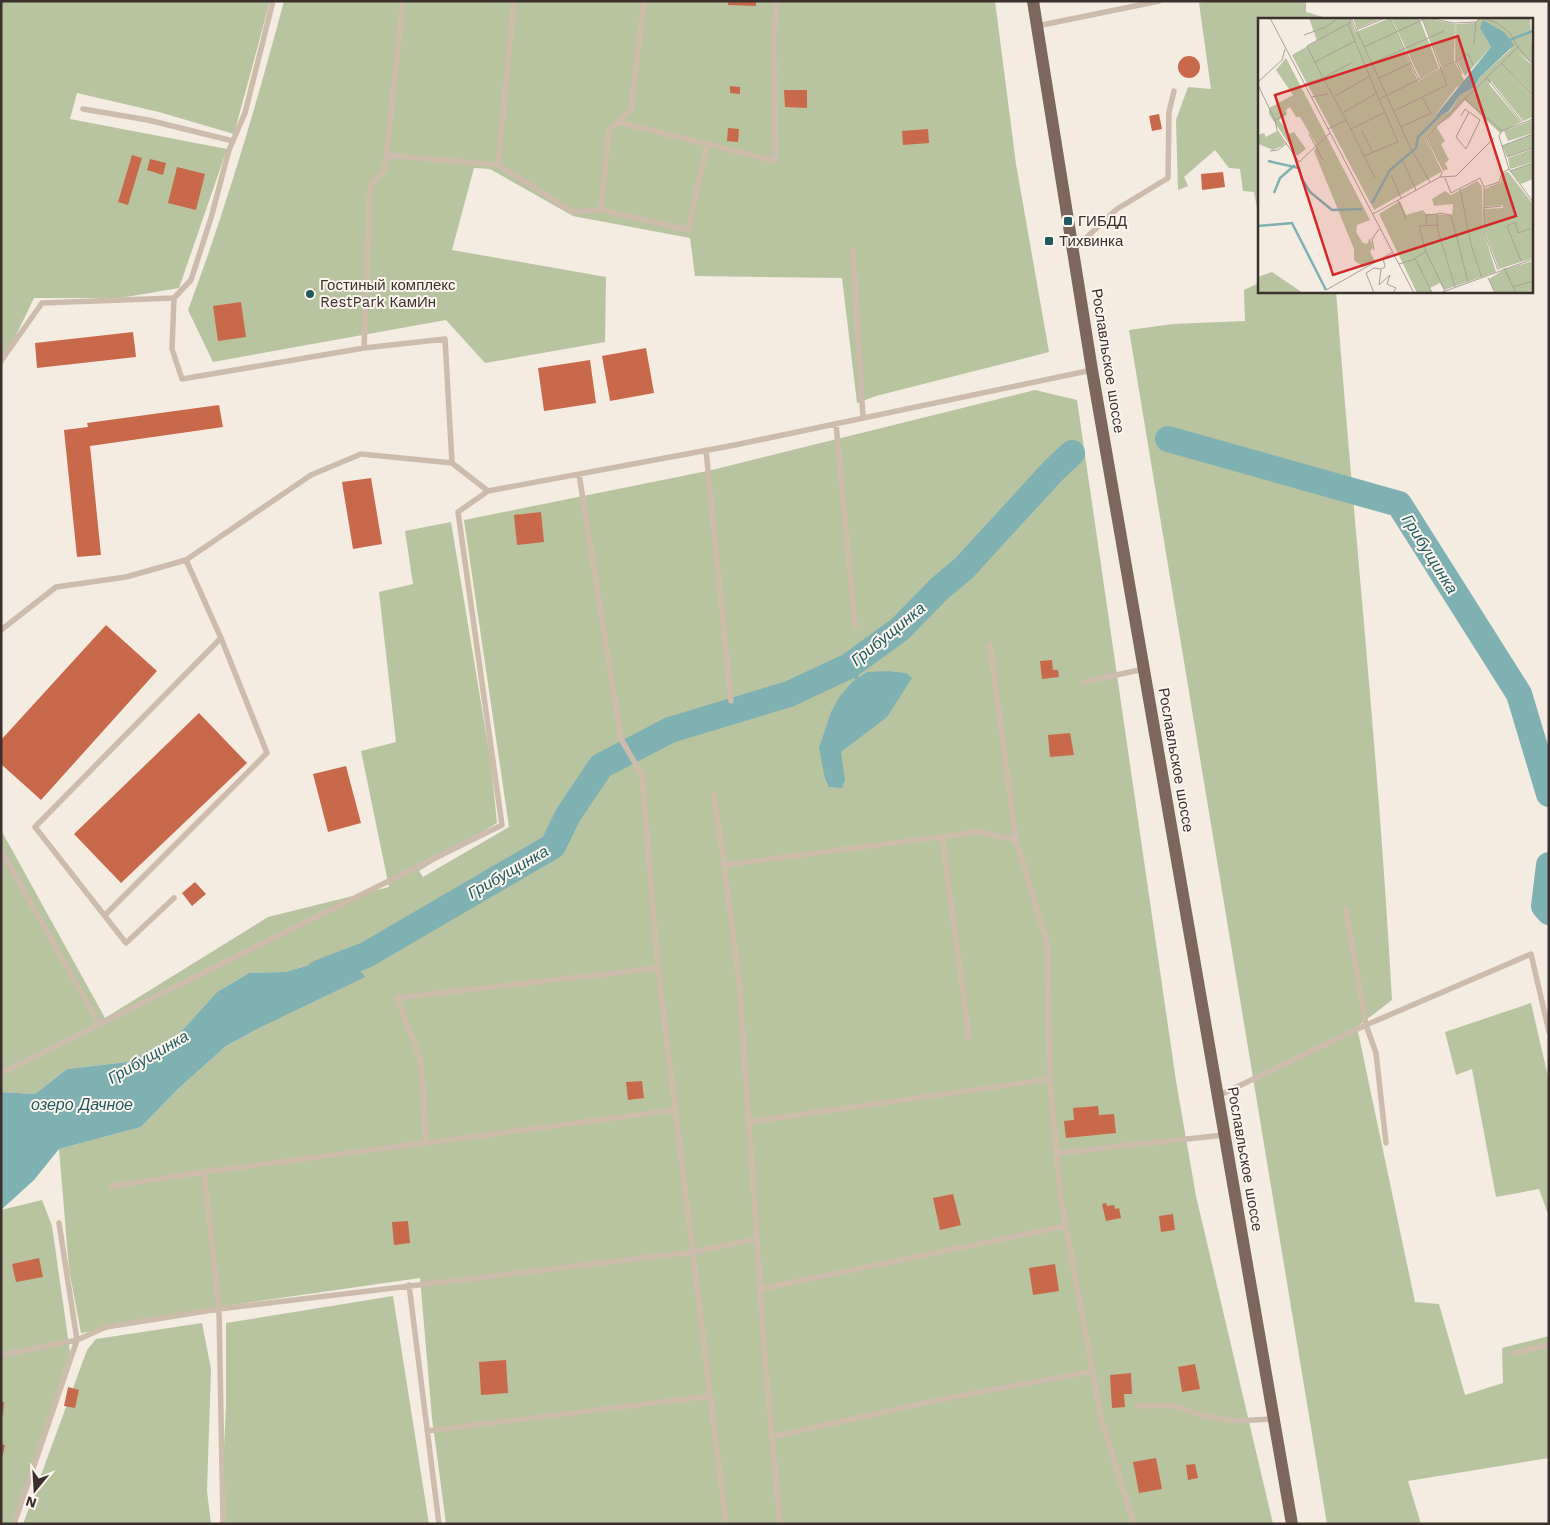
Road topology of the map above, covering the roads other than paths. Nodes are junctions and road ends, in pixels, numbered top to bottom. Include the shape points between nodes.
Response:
1 (273, 1) edge
2 (403, 1) edge
3 (514, 1) edge
4 (644, 1) edge
5 (776, 1) edge
6 (1033, 1) edge
7 (1159, 1) edge
8 (1128, 4) edge
9 (1037, 26) junction
10 (1174, 91) dead end
11 (83, 109) dead end
12 (617, 122) junction
13 (233, 141) junction
14 (707, 144) junction
15 (386, 155) junction
16 (498, 165) junction
17 (601, 210) junction
18 (1073, 250) junction
19 (853, 251) dead end
20 (174, 298) junction
21 (364, 348) junction
22 (1, 361) edge
23 (1092, 370) junction
24 (863, 418) junction
25 (836, 424) junction
26 (706, 450) junction
27 (452, 463) junction
28 (579, 474) junction
29 (488, 490) junction
30 (186, 560) junction
31 (855, 626) dead end
32 (1, 630) edge
33 (221, 638) junction
34 (990, 645) dead end
35 (1144, 669) junction
36 (1084, 682) dead end
37 (731, 701) dead end
38 (714, 794) dead end
39 (942, 836) junction
40 (1016, 840) junction
41 (1, 850) edge
42 (724, 865) junction
43 (174, 898) dead end
44 (1346, 910) dead end
45 (105, 916) junction
46 (658, 968) junction
47 (100, 1024) junction
48 (1366, 1025) junction
49 (1549, 1032) edge
50 (969, 1037) dead end
51 (1, 1073) edge
52 (1050, 1079) junction
53 (1218, 1096) junction
54 (676, 1110) junction
55 (749, 1122) junction
56 (1224, 1135) junction
57 (426, 1143) junction
58 (1386, 1143) dead end
59 (1057, 1153) junction
60 (204, 1172) junction
61 (112, 1186) dead end
62 (59, 1223) dead end
63 (1066, 1226) junction
64 (757, 1239) junction
65 (693, 1252) junction
66 (410, 1284) junction
67 (760, 1289) junction
68 (219, 1309) junction
69 (78, 1340) junction
70 (1549, 1345) edge
71 (1514, 1353) dead end
72 (1, 1355) edge
73 (1093, 1371) junction
74 (710, 1396) junction
75 (1138, 1406) dead end
76 (1273, 1418) junction
77 (427, 1431) junction
78 (772, 1437) junction
79 (14, 1524) edge
80 (223, 1524) edge
81 (439, 1524) edge
82 (726, 1524) edge
83 (780, 1524) edge
84 (1134, 1524) edge
85 (1292, 1524) edge

1 - 13 lane via 245,113
2 - 15 lane
3 - 16 lane
4 - 12 lane via 631,110
5 - 14 lane via 775,162
6 - 9 main road, Рославльское шоссе
7 - 8 lane
8 - 9 lane
9 - 18 main road, Рославльское шоссе
10 - 18 lane via 1168,119 1168,178 1117,209
11 - 13 lane via 148,120
12 - 14 lane
12 - 17 lane via 609,129
13 - 20 lane via 191,280
14 - 17 lane via 688,230
15 - 16 lane
15 - 21 lane via 385,169 370,186
16 - 17 lane via 573,212
18 - 23 main road, Рославльское шоссе
19 - 24 lane
20 - 21 lane via 172,349 182,379
20 - 22 lane via 42,304
21 - 27 lane via 444,339
23 - 24 lane
23 - 35 main road, Рославльское шоссе
24 - 25 lane
25 - 26 lane
25 - 31 lane
26 - 28 lane
26 - 37 lane
27 - 29 lane
27 - 30 lane via 361,454 311,475
28 - 29 lane
28 - 46 lane via 620,739 642,775
29 - 47 lane via 458,512 502,825
30 - 32 lane via 126,577 56,587
30 - 33 lane
33 - 45 lane via 267,753
33 - 45 lane via 34,827
34 - 40 lane
35 - 36 lane
35 - 53 main road, Рославльское шоссе
38 - 42 lane
39 - 40 lane via 979,832
39 - 42 lane
39 - 50 lane
40 - 52 lane via 1047,943
41 - 47 lane
42 - 55 lane via 739,981
43 - 45 lane via 126,943
44 - 48 lane
46 - 54 lane
46 - 57 lane via 397,998 421,1061
47 - 51 lane
48 - 49 lane via 1531,954
48 - 53 lane
48 - 58 lane via 1376,1053
52 - 55 lane
52 - 59 lane
53 - 56 main road, Рославльское шоссе
54 - 57 lane
54 - 65 lane
55 - 64 lane
56 - 59 lane
56 - 76 main road, Рославльское шоссе
57 - 60 lane
59 - 63 lane
60 - 61 lane
60 - 68 lane
62 - 69 lane
63 - 67 lane
63 - 73 lane
64 - 65 lane
64 - 67 lane
65 - 66 lane
65 - 74 lane
66 - 68 lane
66 - 77 lane
67 - 78 lane
68 - 69 lane via 106,1327
68 - 80 lane
69 - 72 lane
69 - 79 lane
70 - 71 lane
73 - 78 lane via 933,1401
73 - 84 lane via 1102,1422
74 - 77 lane
74 - 82 lane
75 - 76 lane via 1172,1405 1205,1416 1235,1421
76 - 85 main road, Рославльское шоссе
77 - 81 lane
78 - 83 lane

